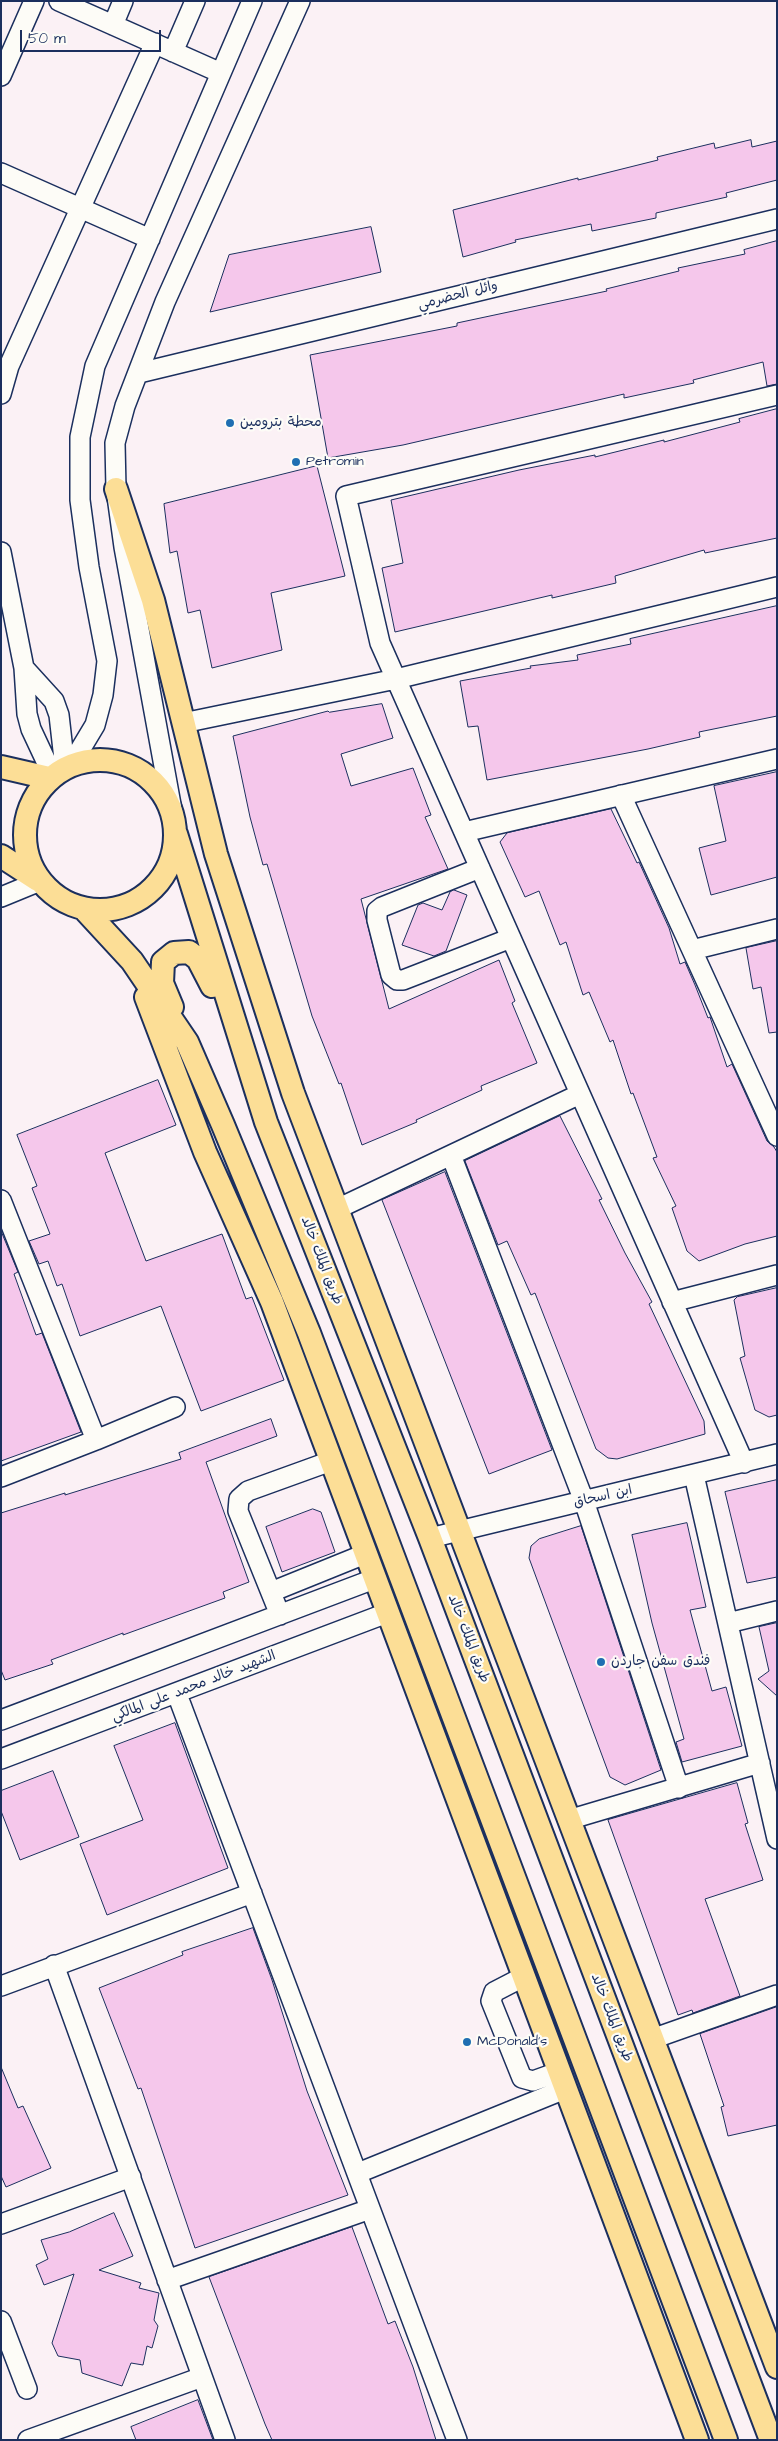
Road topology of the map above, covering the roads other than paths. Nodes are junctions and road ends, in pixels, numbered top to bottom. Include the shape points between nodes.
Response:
1 (34, 1) edge
2 (59, 1) edge
3 (123, 1) edge
4 (194, 1) edge
5 (252, 1) edge
6 (300, 1) edge
7 (113, 25) junction
8 (155, 43) junction
9 (173, 52) junction
10 (221, 73) junction
11 (1, 76) edge
12 (1, 173) edge
13 (80, 208) junction
14 (777, 218) edge
15 (150, 239) junction
16 (5, 364) edge
17 (139, 373) junction
18 (1, 394) edge
19 (777, 395) edge
20 (116, 489) junction
21 (1, 552) edge
22 (777, 587) edge
23 (24, 668) junction
24 (396, 679) junction
25 (183, 723) junction
26 (777, 759) edge
27 (1, 767) edge
28 (59, 772) junction
29 (621, 795) junction
30 (172, 810) junction
31 (464, 832) junction
32 (176, 834) junction
33 (1, 856) edge
34 (480, 868) junction
35 (40, 881) junction
36 (1, 896) edge
37 (84, 909) junction
38 (777, 929) edge
39 (512, 938) junction
40 (692, 950) junction
41 (132, 961) junction
42 (238, 1036) junction
43 (187, 1042) junction
44 (580, 1094) junction
45 (777, 1136) edge
46 (451, 1155) junction
47 (1, 1200) edge
48 (337, 1209) junction
49 (777, 1275) edge
50 (672, 1302) junction
51 (175, 1407) dead end
52 (96, 1440) junction
53 (777, 1454) edge
54 (330, 1461) junction
55 (744, 1463) junction
56 (694, 1475) junction
57 (1, 1477) edge
58 (584, 1501) junction
59 (460, 1531) junction
60 (430, 1538) junction
61 (365, 1554) junction
62 (374, 1579) junction
63 (271, 1592) junction
64 (777, 1611) edge
65 (387, 1613) junction
66 (280, 1614) junction
67 (728, 1623) junction
68 (177, 1694) junction
69 (1, 1720) edge
70 (1, 1759) edge
71 (760, 1763) junction
72 (679, 1788) junction
73 (568, 1820) junction
74 (777, 1839) edge
75 (252, 1893) junction
76 (54, 1965) junction
77 (523, 1977) junction
78 (1, 1986) edge
79 (777, 1995) edge
80 (652, 2040) junction
81 (562, 2081) junction
82 (358, 2173) junction
83 (130, 2178) junction
84 (370, 2209) junction
85 (1, 2224) edge
86 (168, 2280) junction
87 (1, 2321) edge
88 (777, 2367) edge
89 (202, 2377) junction
90 (27, 2389) dead end
91 (28, 2440) edge
92 (224, 2440) edge
93 (457, 2440) edge
94 (697, 2440) edge
95 (726, 2440) edge
96 (771, 2440) edge

1 - 11 street
2 - 7 street
3 - 7 street
4 - 9 street
5 - 10 street
6 - 17 street via 165,302
7 - 8 street
8 - 9 street
8 - 13 street
9 - 10 street
10 - 15 street
12 - 13 street
13 - 15 street
13 - 16 street
14 - 17 street, وائل الحضرمي
15 - 28 street via 95,366 80,437 80,500 107,661 95,725
16 - 18 street
17 - 20 street via 125,406 115,443
19 - 24 street via 346,496 380,643
20 - 25 main road via 153,600
20 - 30 street
21 - 23 street
22 - 24 street
23 - 28 street via 31,729
23 - 28 street via 54,702
24 - 25 street
24 - 31 street
25 - 48 main road via 222,872 293,1093
26 - 29 street
27 - 28 main road
28 - 30 main road via 95,759 120,762 142,772 160,789
28 - 35 main road via 35,796 25,824 24,839 29,861
29 - 31 street
29 - 40 street
30 - 32 main road
31 - 34 street
32 - 37 main road via 170,863 148,894 129,905 107,910
32 - 42 main road, طريق الملك خالد
33 - 35 main road
34 - 39 street
34 - 39 street via 377,911 391,975 403,980
35 - 36 street
35 - 37 main road via 52,894
37 - 41 main road
38 - 40 street
39 - 44 street
40 - 45 street
41 - 43 main road
41 - 54 main road via 205,1152 272,1302
42 - 43 main road via 198,959 189,952 174,953 163,962 162,983
42 - 60 main road, طريق الملك خالد via 266,1122
43 - 95 main road via 309,1333
44 - 46 street
44 - 50 street
46 - 48 street
46 - 58 street
47 - 52 street
48 - 59 main road
49 - 50 street
50 - 55 street
51 - 52 street
52 - 57 street
53 - 55 street, ابن اسحاق
54 - 61 main road
54 - 63 street via 248,1491 239,1499 238,1511
55 - 56 street, ابن اسحاق
56 - 58 street, ابن اسحاق
56 - 67 street
58 - 59 street, ابن اسحاق
58 - 72 street
59 - 60 street, ابن اسحاق
59 - 73 main road
60 - 96 main road, طريق الملك خالد
61 - 62 main road
61 - 63 street
62 - 65 main road
62 - 66 street
63 - 66 street
64 - 67 street
65 - 68 street, الشهيد خالد محمد على المالكي
65 - 77 main road
66 - 69 street
67 - 71 street
68 - 70 street, الشهيد خالد محمد على المالكي
68 - 75 street
71 - 72 street
71 - 74 street
72 - 73 street
73 - 80 main road
75 - 76 street
75 - 82 street
76 - 78 street
76 - 83 street
77 - 81 main road
77 - 81 street via 494,1992 491,2001 522,2078
79 - 80 street
80 - 88 main road
81 - 82 street
81 - 94 main road
82 - 84 street
83 - 85 street
83 - 86 street
84 - 86 street
84 - 93 street
86 - 89 street
87 - 90 street
89 - 91 street
89 - 92 street

